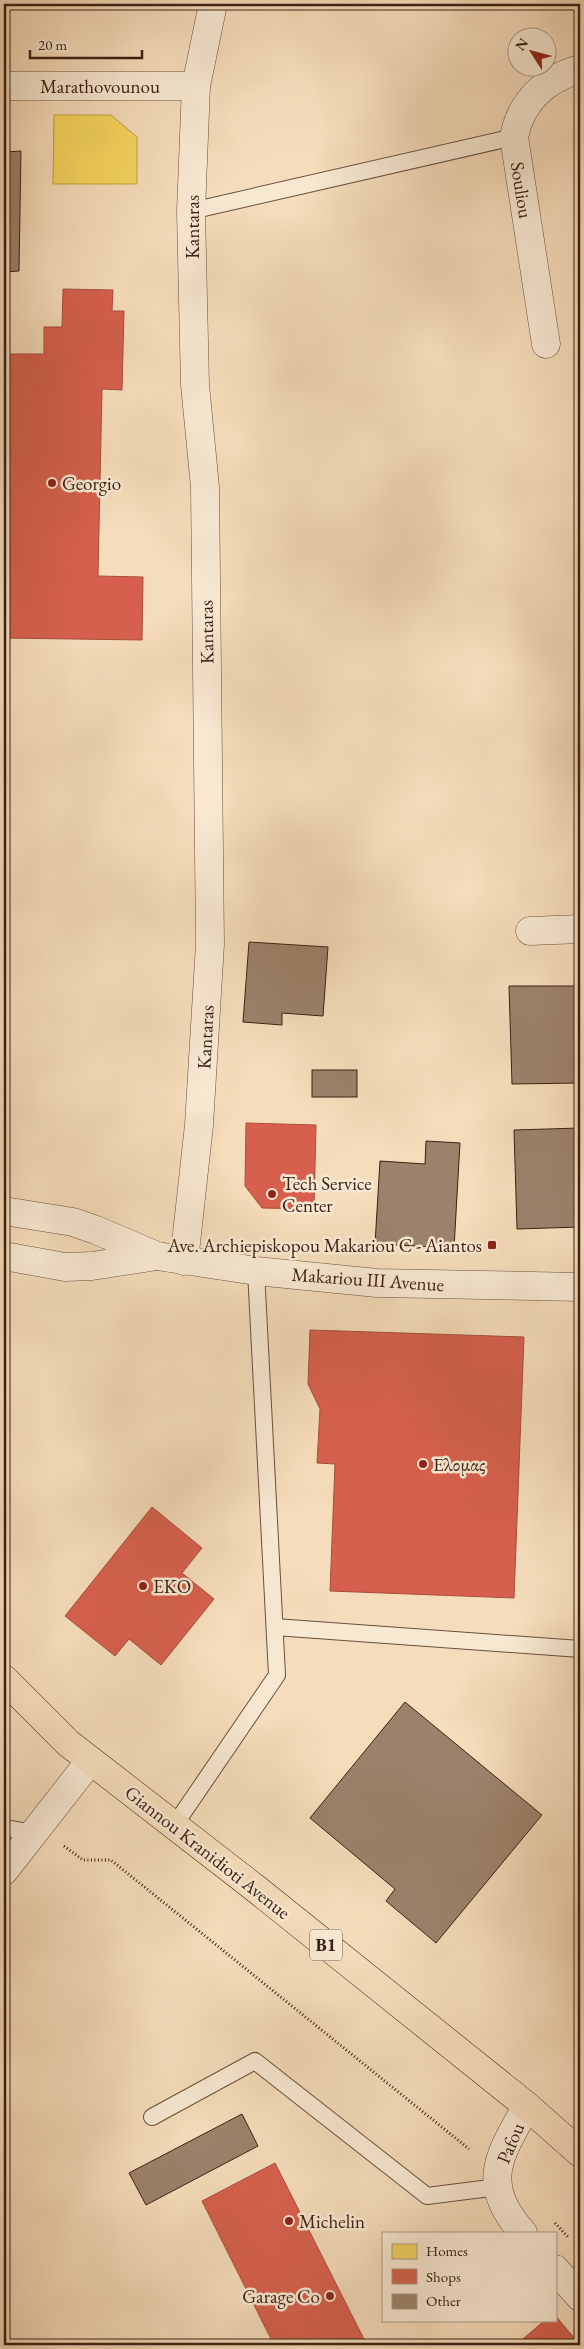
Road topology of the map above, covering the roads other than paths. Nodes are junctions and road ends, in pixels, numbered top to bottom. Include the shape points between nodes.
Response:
1 (213, 4) edge
2 (580, 69) edge
3 (4, 86) edge
4 (196, 86) junction
5 (514, 137) junction
6 (191, 211) junction
7 (546, 344) dead end
8 (580, 929) edge
9 (530, 931) dead end
10 (4, 1211) edge
11 (4, 1256) edge
12 (157, 1256) junction
13 (184, 1261) junction
14 (256, 1271) junction
15 (580, 1287) edge
16 (275, 1627) junction
17 (580, 1649) edge
18 (4, 1679) edge
19 (4, 1706) edge
20 (68, 1743) junction
21 (90, 1761) junction
22 (174, 1826) junction
23 (4, 1828) edge
24 (36, 1830) junction
25 (4, 1871) edge
26 (527, 2106) junction
27 (152, 2117) dead end
28 (580, 2153) edge
29 (498, 2180) junction
30 (522, 2232) edge
31 (556, 2270) edge
32 (580, 2297) edge

1 - 4 street, Kantaras
2 - 5 street, Souliou via 555,78 532,97 517,121
3 - 4 street, Marathovounou
4 - 6 street, Kantaras
5 - 6 lane
5 - 7 street, Souliou
6 - 13 street, Kantaras via 195,385 205,487 210,944 199,1125
8 - 9 street
10 - 12 street, Makariou III Avenue via 73,1222
11 - 12 street, Makariou III Avenue via 65,1267
12 - 13 street, Makariou III Avenue
13 - 14 street, Makariou III Avenue
14 - 15 street, Makariou III Avenue via 377,1283
14 - 16 lane
16 - 17 lane
16 - 22 lane via 277,1675
18 - 20 main road, Giannou Kranidioti Avenue / B1
19 - 20 main road, Giannou Kranidioti Avenue / B1
20 - 21 main road, Giannou Kranidioti Avenue / B1
21 - 22 main road, Giannou Kranidioti Avenue / B1
21 - 24 street
22 - 26 main road, Giannou Kranidioti Avenue / B1
23 - 24 lane
24 - 25 street
26 - 28 main road, Giannou Kranidioti Avenue / B1
26 - 29 street, Pafou via 504,2147
27 - 29 lane via 255,2061 426,2196
29 - 30 street, Pafou via 500,2200 508,2216
31 - 32 street

